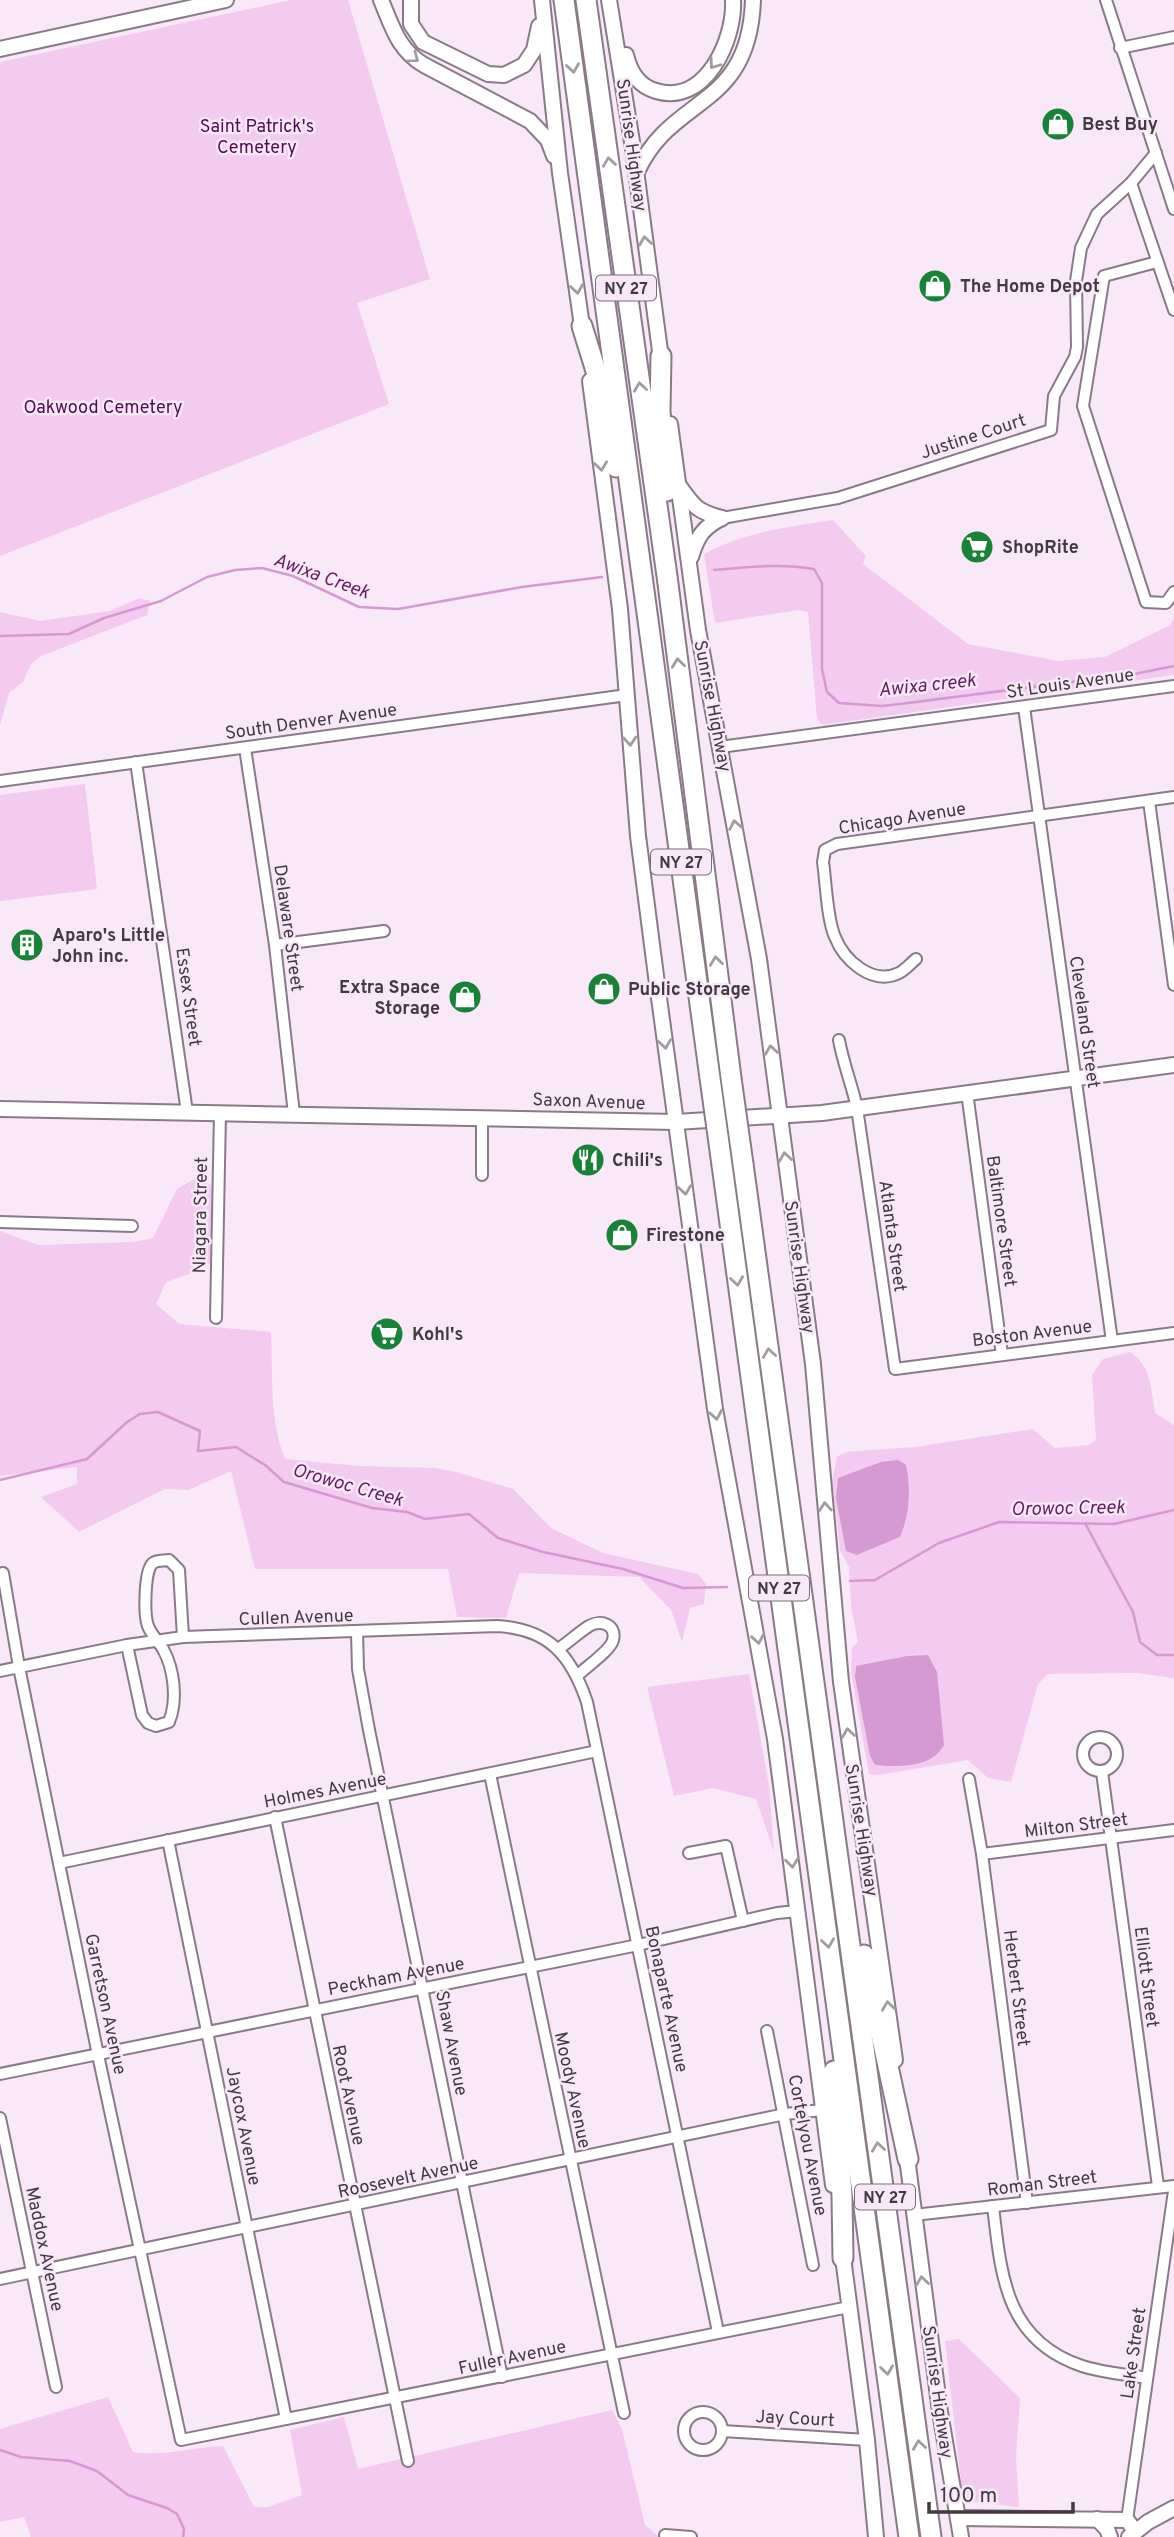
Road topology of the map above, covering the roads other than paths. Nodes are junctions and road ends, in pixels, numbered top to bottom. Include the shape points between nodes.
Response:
1 (226, 0) edge
2 (381, 0) edge
3 (411, 0) edge
4 (542, 0) edge
5 (564, 0) edge
6 (586, 0) edge
7 (610, 0) edge
8 (733, 0) edge
9 (753, 0) edge
10 (1106, 0) edge
11 (1174, 37) edge
12 (1120, 48) junction
13 (0, 49) edge
14 (1156, 153) junction
15 (561, 173) junction
16 (636, 173) junction
17 (1131, 183) junction
18 (1174, 209) edge
19 (1157, 262) junction
20 (1174, 310) edge
21 (582, 326) junction
22 (661, 356) junction
23 (678, 485) junction
24 (722, 518) junction
25 (689, 562) junction
26 (642, 576) junction
27 (667, 576) junction
28 (1174, 592) edge
29 (1174, 686) edge
30 (627, 695) junction
31 (1024, 707) junction
32 (720, 747) junction
33 (245, 748) junction
34 (136, 762) junction
35 (0, 780) edge
36 (1174, 797) edge
37 (1149, 801) junction
38 (1039, 815) junction
39 (384, 931) dead end
40 (275, 945) junction
41 (916, 960) dead end
42 (1174, 985) edge
43 (839, 1040) dead end
44 (1174, 1065) edge
45 (1074, 1077) junction
46 (967, 1092) junction
47 (0, 1108) edge
48 (857, 1108) junction
49 (187, 1112) junction
50 (220, 1113) junction
51 (295, 1114) junction
52 (482, 1117) junction
53 (780, 1117) junction
54 (676, 1122) junction
55 (482, 1175) dead end
56 (0, 1222) edge
57 (132, 1226) dead end
58 (216, 1318) dead end
59 (1174, 1333) edge
60 (1112, 1341) junction
61 (1002, 1354) junction
62 (895, 1369) joint
63 (3, 1573) dead end
64 (357, 1632) junction
65 (183, 1637) junction
66 (157, 1640) junction
67 (127, 1645) junction
68 (558, 1649) junction
69 (19, 1667) junction
70 (0, 1671) edge
71 (578, 1675) junction
72 (597, 1751) junction
73 (1102, 1772) dead end
74 (490, 1774) junction
75 (969, 1779) dead end
76 (383, 1796) junction
77 (275, 1817) junction
78 (1174, 1829) edge
79 (1112, 1838) junction
80 (168, 1840) junction
81 (689, 1853) dead end
82 (982, 1854) junction
83 (838, 1857) junction
84 (59, 1863) junction
85 (798, 1911) junction
86 (743, 1921) junction
87 (638, 1945) junction
88 (530, 1967) junction
89 (424, 1989) junction
90 (314, 2011) junction
91 (837, 2011) junction
92 (767, 2031) dead end
93 (208, 2033) junction
94 (98, 2055) junction
95 (0, 2074) edge
96 (822, 2110) junction
97 (785, 2114) junction
98 (0, 2118) edge
99 (677, 2137) junction
100 (908, 2159) junction
101 (570, 2160) junction
102 (461, 2184) junction
103 (1158, 2186) junction
104 (1174, 2188) edge
105 (1027, 2203) junction
106 (355, 2206) junction
107 (993, 2206) junction
108 (914, 2215) junction
109 (247, 2228) junction
110 (139, 2249) junction
111 (843, 2258) junction
112 (813, 2265) dead end
113 (32, 2272) junction
114 (0, 2280) edge
115 (849, 2306) junction
116 (718, 2332) junction
117 (612, 2354) junction
118 (502, 2377) junction
119 (1147, 2378) junction
120 (56, 2387) dead end
121 (394, 2399) junction
122 (624, 2413) dead end
123 (286, 2419) junction
124 (722, 2431) dead end
125 (181, 2440) joint
126 (867, 2440) junction
127 (408, 2461) dead end
128 (1174, 2508) edge
129 (958, 2518) junction
130 (1097, 2519) junction
131 (1130, 2529) edge
132 (665, 2535) dead end
133 (691, 2537) edge
134 (876, 2537) edge
135 (909, 2537) edge
136 (931, 2537) edge
137 (961, 2537) edge
138 (1110, 2537) edge

1 - 13 main road
2 -> 15 main road via 408,54 530,121 548,140
3 - 4 main road via 411,24 423,43 477,70 499,75 520,68 532,56
4 - 15 main road
5 -> 26 highway, NY 27
27 -> 6 highway, Sunrise Highway / NY 27
8 -> 7 main road via 732,26 721,56 700,81 671,93 647,87 632,73
7 - 16 main road, Sunrise Highway
9 - 16 main road via 747,43 729,78 656,140
10 - 12 street
11 - 12 street
12 - 14 street
14 - 17 street, Justine Court
14 - 18 street
15 -> 21 main road
22 -> 16 main road, Sunrise Highway
17 - 19 street
17 - 24 street, Justine Court via 1097,214 1081,248 1076,281 1077,347 1054,396 1051,430 838,498
19 - 20 street
19 - 28 street via 1104,276 1083,406 1146,602 1166,603
21 - 26 highway
21 -> 30 main road
22 - 23 main road, Sunrise Highway
22 - 27 highway via 660,411 670,539
23 - 24 main road via 694,507
23 - 25 main road, Sunrise Highway
24 - 25 main road via 698,536
25 - 32 main road, Sunrise Highway
26 -> 91 highway, NY 27, bridge
83 -> 27 highway, Sunrise Highway / NY 27, bridge
29 - 31 street, St Louis Avenue
30 - 33 street, South Denver Avenue
30 -> 54 main road via 640,861
31 - 32 street, St Louis Avenue
31 - 38 street, Cleveland Street
53 -> 32 main road, Sunrise Highway via 751,910
33 - 34 street, South Denver Avenue
33 - 40 street, Delaware Street
34 - 35 street, South Denver Avenue
34 - 49 street, Essex Street
36 - 37 street, Chicago Avenue
37 - 38 street, Chicago Avenue
37 - 42 street
38 - 41 street, Chicago Avenue via 837,844 825,850 834,936 848,960 881,976 897,974
38 - 45 street, Cleveland Street
39 - 40 street
40 - 51 street, Delaware Street
43 - 48 street, Atlanta Street
44 - 45 main road, Saxon Avenue
45 - 46 main road, Saxon Avenue
45 - 60 street, Cleveland Street
46 - 48 main road, Saxon Avenue
46 - 61 street, Baltimore Street
47 - 49 main road, Saxon Avenue
48 - 53 main road, Saxon Avenue
48 - 62 street, Atlanta Street
49 - 50 main road, Saxon Avenue
50 - 51 main road, Saxon Avenue
50 - 58 street, Niagara Street
51 - 52 main road, Saxon Avenue
52 - 54 main road, Saxon Avenue
52 - 55 street
53 - 54 main road, Saxon Avenue
100 -> 53 main road, Sunrise Highway via 841,1682 815,1377
54 -> 85 main road via 714,1399 769,1703
56 - 57 street
59 - 60 street, Boston Avenue
60 - 61 street, Boston Avenue
61 - 62 street, Boston Avenue
63 - 69 street, Garretson Avenue
64 - 65 street, Cullen Avenue
64 - 68 street, Cullen Avenue via 517,1627
64 - 76 street, Shaw Avenue via 358,1669
65 - 66 street, Cullen Avenue
65 - 66 street via 179,1570 169,1560 156,1561 147,1573 147,1596 148,1626
66 - 67 street, Cullen Avenue
66 - 67 street via 173,1686 173,1714 164,1725 148,1723 142,1715
67 - 69 street, Cullen Avenue
68 - 71 street, Cullen Avenue
68 - 71 street via 598,1622 611,1628 614,1639 610,1647
69 - 70 street, Cullen Avenue
69 - 84 street, Garretson Avenue
71 - 72 street, Bonaparte Avenue
72 - 74 street, Holmes Avenue
72 - 87 street, Bonaparte Avenue
73 - 79 street, Elliott Street
74 - 76 street, Holmes Avenue
74 - 88 street, Moody Avenue
75 - 82 street, Herbert Street
76 - 77 street, Holmes Avenue
76 - 89 street, Shaw Avenue
77 - 80 street, Holmes Avenue
77 - 90 street, Root Avenue
78 - 79 street, Milton Street
79 - 82 street, Milton Street
79 - 103 street, Elliott Street
80 - 84 street, Holmes Avenue
80 - 93 street, Jaycox Avenue
81 - 86 street via 726,1846
82 - 105 street, Herbert Street
83 - 100 highway via 860,1936
136 -> 83 highway, Sunrise Highway / NY 27
84 - 94 street, Garretson Avenue
85 - 86 street, Peckham Avenue
85 - 96 main road
86 - 87 street, Peckham Avenue
87 - 88 street, Peckham Avenue
87 - 99 street, Bonaparte Avenue
88 - 89 street, Peckham Avenue
88 - 101 street, Moody Avenue
89 - 90 street, Peckham Avenue
89 - 102 street, Shaw Avenue
90 - 93 street, Peckham Avenue
90 - 106 street, Root Avenue
91 - 111 highway via 832,2054
91 -> 135 highway, NY 27
92 - 97 street, Cortelyou Avenue
93 - 94 street, Peckham Avenue
93 - 109 street, Jaycox Avenue
94 - 95 street, Peckham Avenue
94 - 110 street, Garretson Avenue
96 - 97 street, Roosevelt Avenue
96 - 111 main road
97 - 99 street, Roosevelt Avenue
97 - 112 street, Cortelyou Avenue
98 - 113 street, Maddox Avenue
99 - 101 street, Roosevelt Avenue
99 - 116 street, Bonaparte Avenue
100 - 108 main road, Sunrise Highway
101 - 102 street, Roosevelt Avenue
101 - 117 street, Moody Avenue
102 - 106 street, Roosevelt Avenue
102 - 118 street, Shaw Avenue
103 - 104 street, Roman Street
103 - 105 street, Roman Street
104 - 119 street, Lake Street
105 - 107 street, Roman Street
106 - 109 street, Roosevelt Avenue
106 - 121 street, Root Avenue
107 - 108 street, Roman Street
107 - 119 street via 1006,2292 1027,2328 1072,2362
129 -> 108 main road, Sunrise Highway
109 - 110 street, Roosevelt Avenue
109 - 123 street, Jaycox Avenue
110 - 113 street, Roosevelt Avenue
110 - 125 street, Garretson Avenue
111 - 115 main road
113 - 114 street, Roosevelt Avenue
113 - 120 street, Maddox Avenue
115 - 116 street, Fuller Avenue
115 - 126 main road
116 - 117 street, Fuller Avenue
117 - 118 street, Fuller Avenue
117 - 122 street, Moody Avenue
118 - 121 street, Fuller Avenue
119 - 131 street, Lake Street
121 - 123 street, Fuller Avenue
121 - 127 street, Root Avenue
123 - 125 street, Fuller Avenue
124 - 126 street, Jay Court
126 - 134 main road
128 - 131 main road
129 - 130 main road
129 - 137 main road, Sunrise Highway
130 - 131 main road
130 - 138 main road
132 - 133 street

